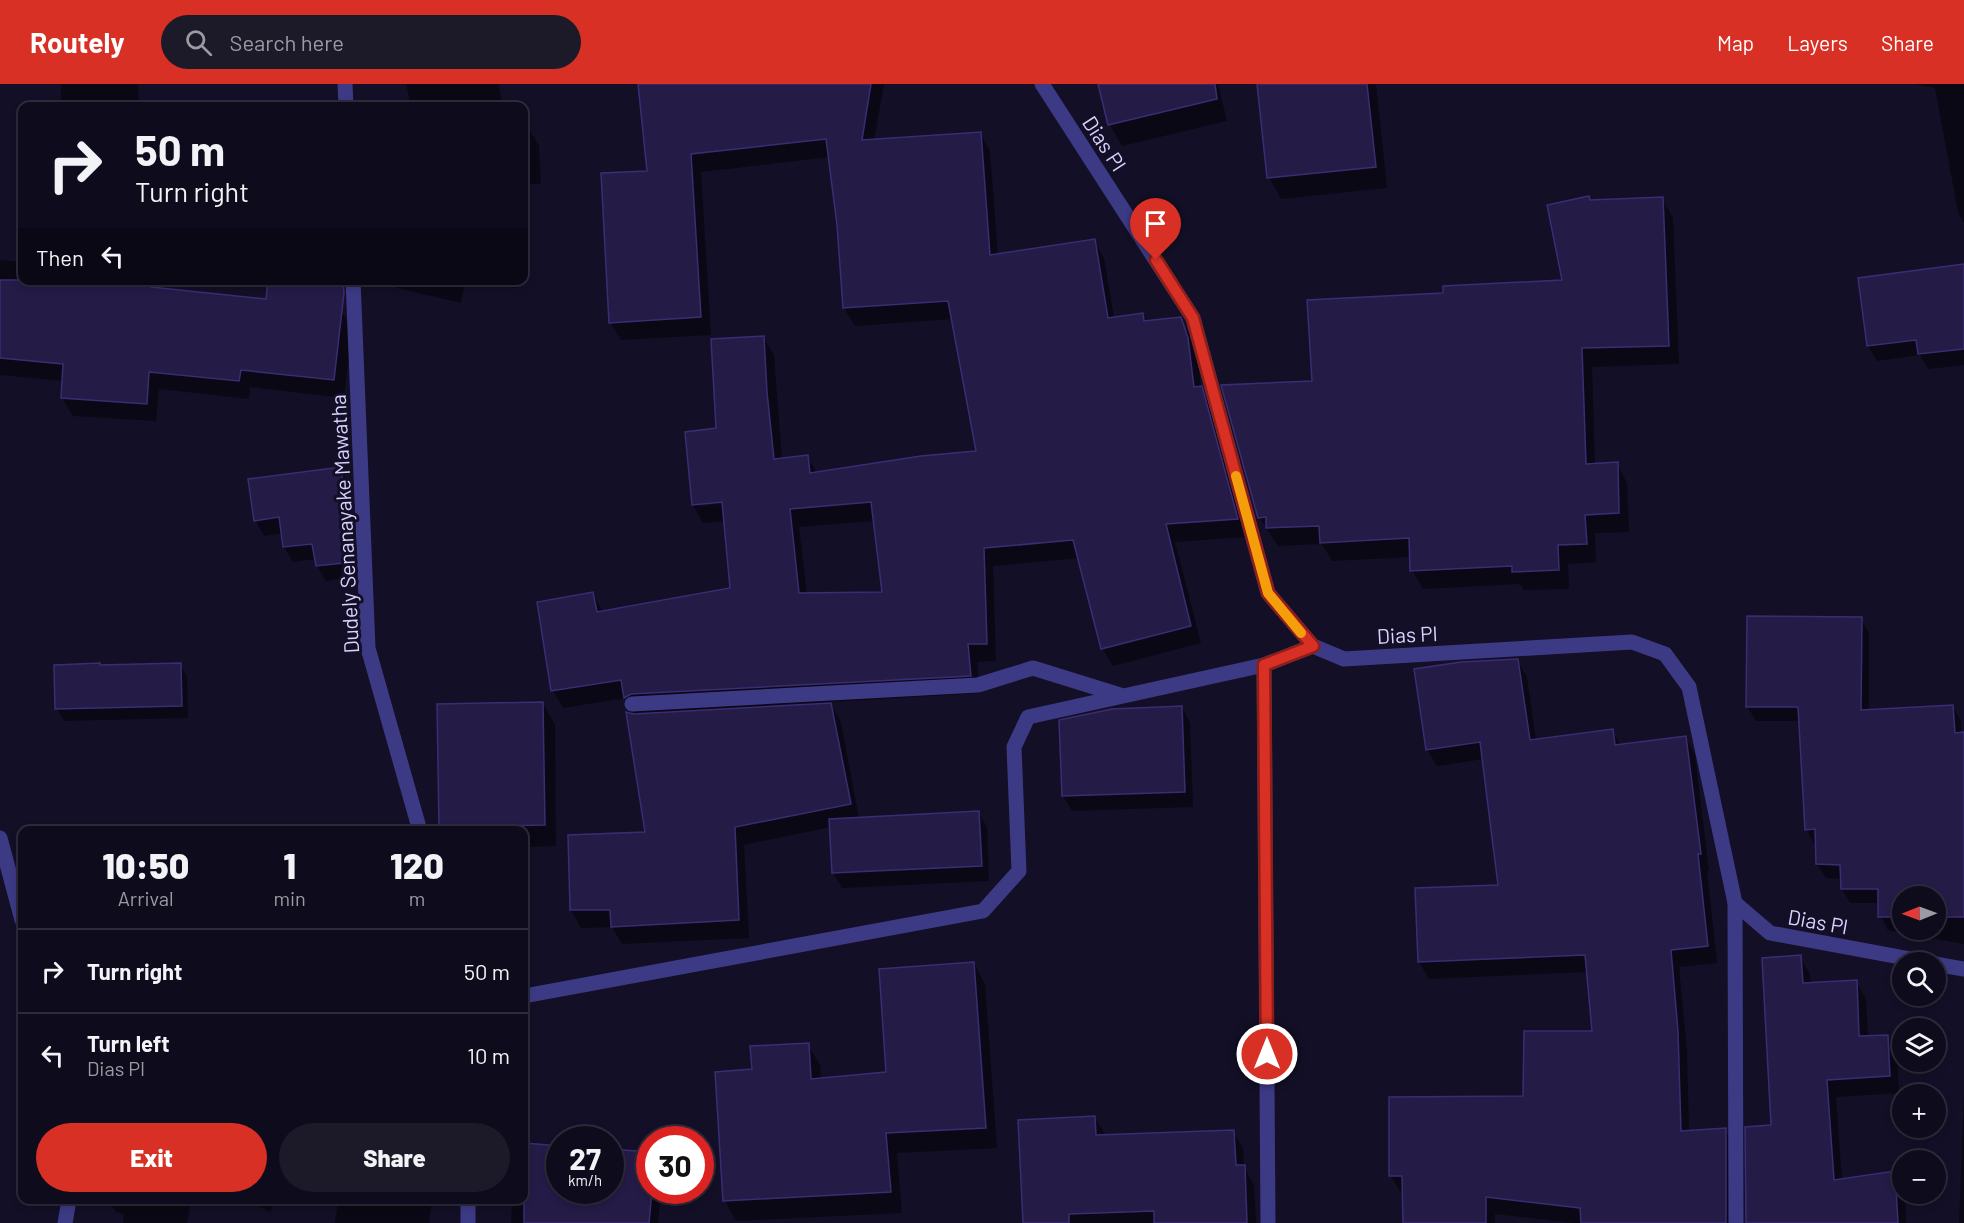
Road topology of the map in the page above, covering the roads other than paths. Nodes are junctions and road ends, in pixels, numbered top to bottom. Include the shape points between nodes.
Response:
1 (345, 84) edge
2 (1042, 84) edge
3 (346, 102) edge
4 (353, 285) edge
5 (1313, 646) junction
6 (1264, 665) junction
7 (1122, 696) junction
8 (632, 704) dead end
9 (419, 826) edge
10 (0, 838) edge
11 (1735, 903) junction
12 (18, 905) edge
13 (1892, 955) edge
14 (1946, 966) edge
15 (1964, 969) edge
16 (528, 995) edge
17 (68, 1204) edge
18 (468, 1204) edge
19 (65, 1223) edge
20 (468, 1223) edge
21 (1268, 1223) edge
22 (1736, 1223) edge

1 - 3 street
2 - 5 street, Dias Pl via 1193,318 1268,593
4 - 9 street, Dudely Senanayake Mawatha via 368,648
5 - 6 street
5 - 11 street, Dias Pl via 1344,658 1632,642 1665,654 1689,687
6 - 7 street
6 - 21 street
7 - 8 street via 1032,668 978,685
7 - 16 street via 1028,717 1014,747 1019,871 983,911
10 - 12 street
11 - 13 street, Dias Pl via 1770,933
11 - 22 street
14 - 15 street, Dias Pl
17 - 19 street
18 - 20 street

